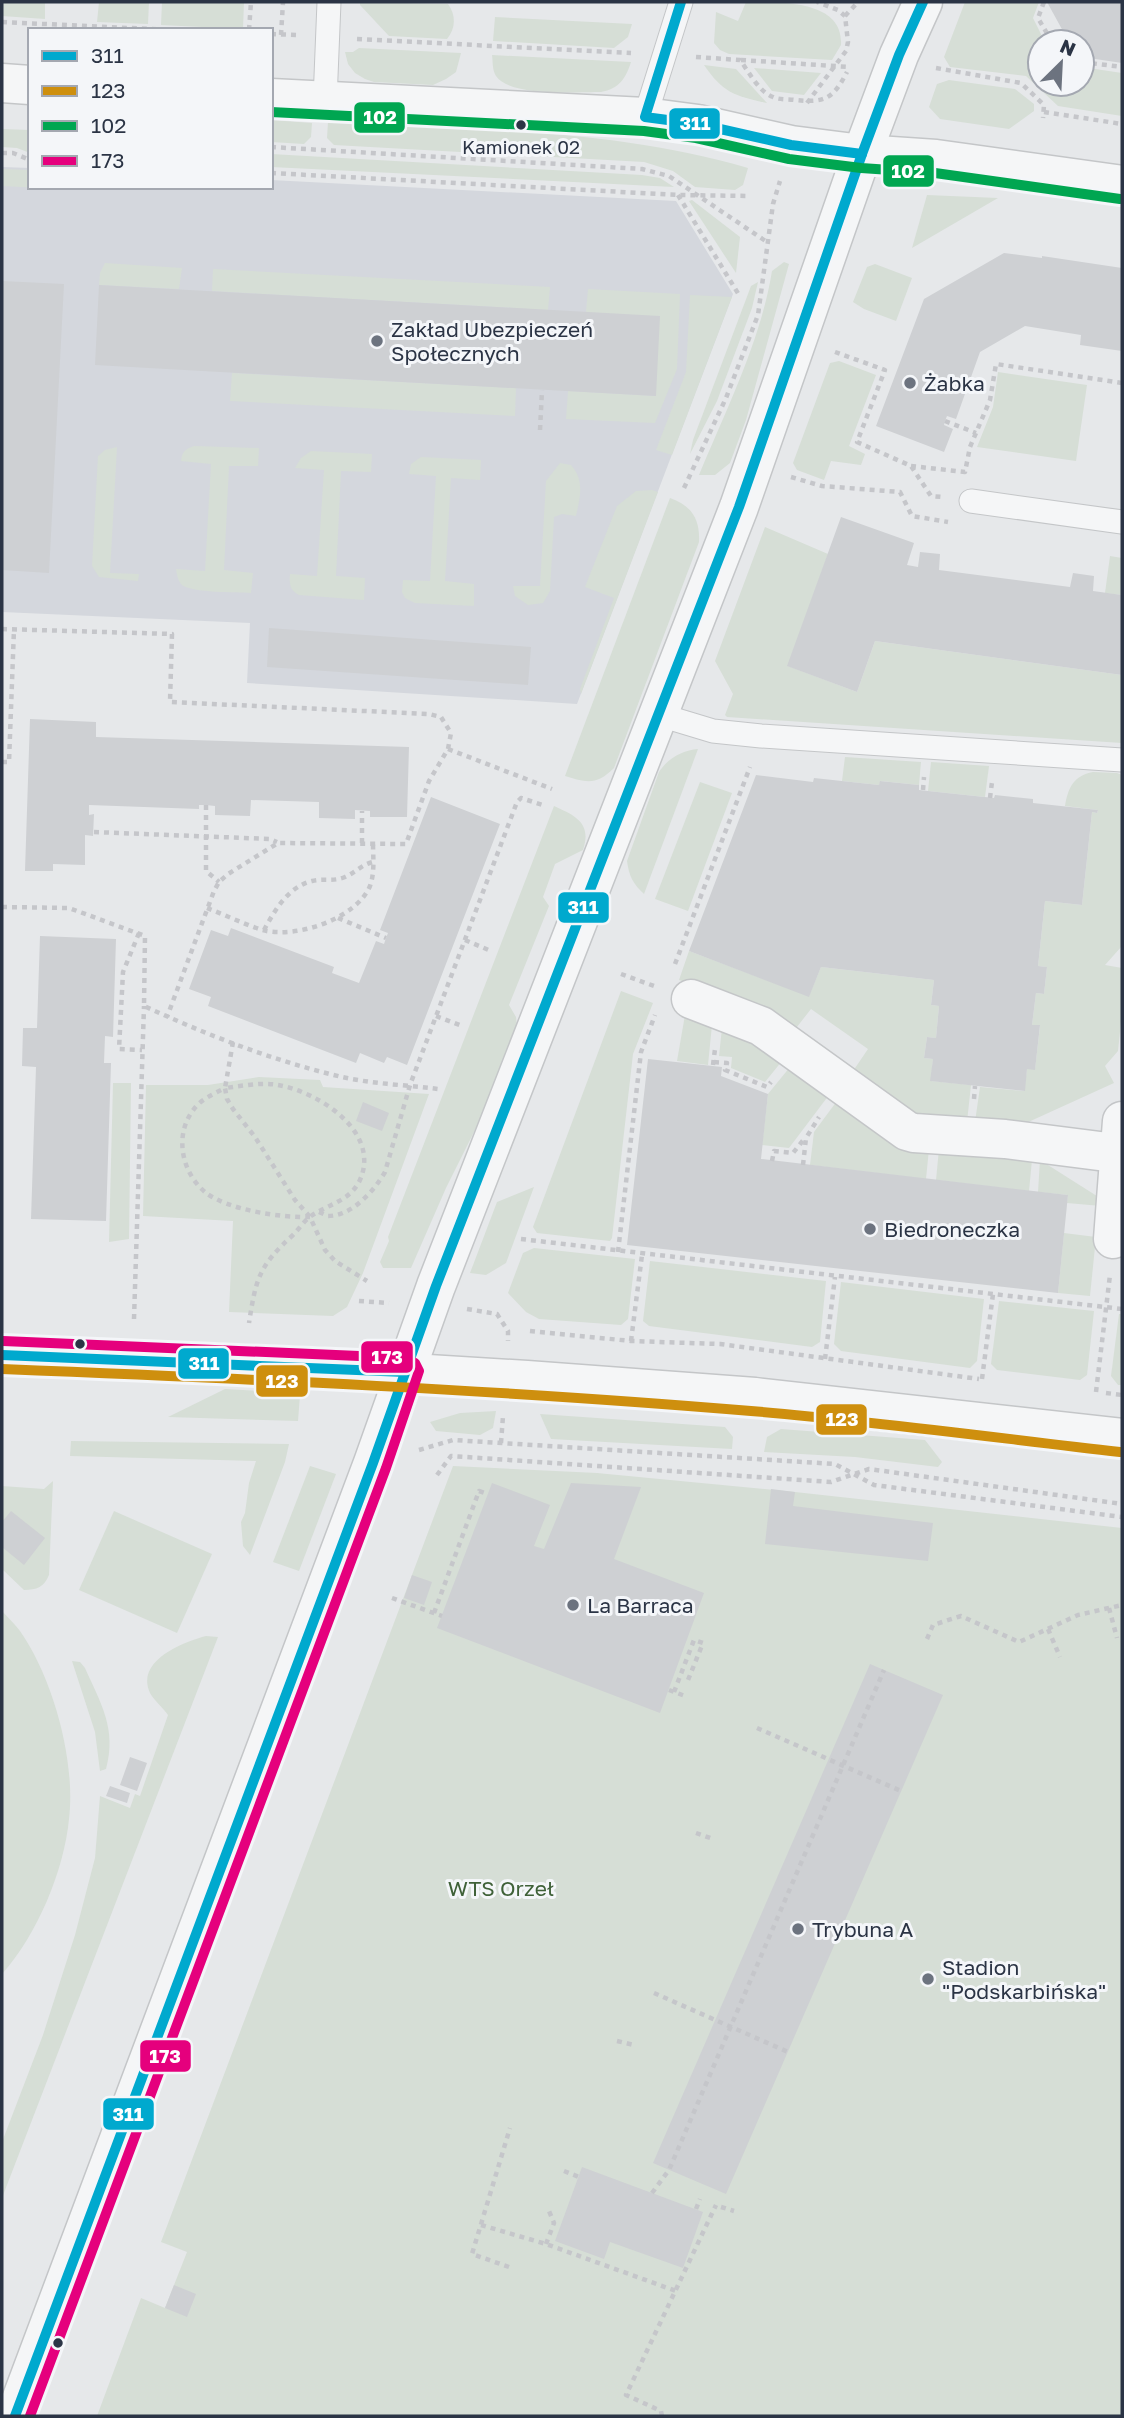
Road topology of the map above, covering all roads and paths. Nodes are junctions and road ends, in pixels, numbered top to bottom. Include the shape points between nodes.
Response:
1 (251, 2) edge
2 (283, 2) edge
3 (329, 2) edge
4 (681, 2) edge
5 (817, 2) edge
6 (858, 2) edge
7 (923, 2) edge
8 (1044, 2) edge
9 (845, 16) junction
10 (2, 22) edge
11 (130, 28) edge
12 (249, 28) edge
13 (1044, 28) edge
14 (273, 34) edge
15 (281, 35) junction
16 (327, 36) junction
17 (664, 55) junction
18 (740, 60) junction
19 (854, 60) dead end
20 (1096, 64) edge
21 (834, 66) junction
22 (850, 67) junction
23 (934, 67) dead end
24 (1122, 67) edge
25 (2, 83) edge
26 (28, 85) edge
27 (273, 99) edge
28 (325, 101) junction
29 (807, 101) junction
30 (645, 117) junction
31 (1122, 124) edge
32 (791, 145) junction
33 (273, 147) edge
34 (2, 153) edge
35 (862, 154) junction
36 (28, 159) edge
37 (273, 173) edge
38 (1122, 185) edge
39 (678, 195) junction
40 (697, 196) junction
41 (750, 196) dead end
42 (767, 242) junction
43 (739, 295) dead end
44 (828, 349) dead end
45 (1122, 383) edge
46 (542, 390) dead end
47 (945, 421) dead end
48 (540, 430) dead end
49 (976, 433) junction
50 (911, 466) junction
51 (780, 474) dead end
52 (822, 486) dead end
53 (684, 488) dead end
54 (971, 501) joint
55 (1122, 522) edge
56 (2, 629) edge
57 (15, 629) junction
58 (660, 715) junction
59 (448, 749) junction
60 (1122, 760) edge
61 (2, 762) edge
62 (552, 789) dead end
63 (206, 805) dead end
64 (546, 806) dead end
65 (362, 811) dead end
66 (94, 832) dead end
67 (206, 836) junction
68 (278, 843) junction
69 (362, 843) junction
70 (373, 843) junction
71 (373, 862) junction
72 (219, 882) junction
73 (2, 907) edge
74 (207, 908) junction
75 (337, 918) junction
76 (264, 930) junction
77 (139, 933) junction
78 (386, 939) dead end
79 (465, 940) junction
80 (491, 951) dead end
81 (691, 999) dead end
82 (144, 1006) junction
83 (436, 1016) junction
84 (167, 1017) junction
85 (462, 1026) dead end
86 (233, 1042) junction
87 (142, 1050) junction
88 (841, 1084) junction
89 (410, 1085) junction
90 (225, 1088) junction
91 (438, 1088) dead end
92 (806, 1138) junction
93 (1121, 1143) edge
94 (772, 1161) dead end
95 (803, 1165) dead end
96 (320, 1212) junction
97 (310, 1217) junction
98 (521, 1239) dead end
99 (1113, 1239) dead end
100 (642, 1255) junction
101 (835, 1276) junction
102 (367, 1281) dead end
103 (993, 1294) junction
104 (359, 1301) dead end
105 (399, 1304) dead end
106 (1107, 1307) junction
107 (468, 1309) dead end
108 (1122, 1309) edge
109 (134, 1319) dead end
110 (249, 1323) dead end
111 (530, 1331) dead end
112 (631, 1341) junction
113 (508, 1347) dead end
114 (2, 1355) edge
115 (825, 1359) junction
116 (405, 1372) junction
117 (982, 1379) junction
118 (994, 1381) dead end
119 (1083, 1391) dead end
120 (1096, 1392) junction
121 (1122, 1395) edge
122 (504, 1408) dead end
123 (1122, 1438) edge
124 (501, 1443) junction
125 (380, 1444) junction
126 (853, 1473) junction
127 (437, 1475) dead end
128 (488, 1494) dead end
129 (1122, 1504) edge
130 (1122, 1517) edge
131 (392, 1598) dead end
132 (1122, 1605) edge
133 (1109, 1608) junction
134 (434, 1613) junction
135 (442, 1616) dead end
136 (1048, 1629) junction
137 (1117, 1638) dead end
138 (927, 1639) dead end
139 (1060, 1657) dead end
140 (884, 1670) dead end
141 (690, 1681) dead end
142 (685, 1696) dead end
143 (757, 1728) dead end
144 (843, 1766) junction
145 (901, 1791) dead end
146 (696, 1833) dead end
147 (713, 1839) dead end
148 (654, 1993) dead end
149 (730, 2026) junction
150 (617, 2041) dead end
151 (634, 2045) dead end
152 (788, 2052) dead end
153 (510, 2128) dead end
154 (564, 2171) dead end
155 (579, 2177) dead end
156 (652, 2193) dead end
157 (700, 2199) dead end
158 (696, 2209) dead end
159 (549, 2211) dead end
160 (734, 2211) dead end
161 (481, 2224) junction
162 (546, 2244) junction
163 (509, 2267) dead end
164 (676, 2291) junction
165 (15, 2416) edge
166 (662, 2416) edge

1 - 12 path
2 - 15 path
3 - 16 lane
4 - 17 lane
5 - 9 path
6 - 9 path
7 - 35 street
8 - 13 path via 1038,18
9 - 21 path via 848,42
10 - 11 path
14 - 15 path
15 - 16 path
16 - 17 path
16 - 28 lane
17 - 18 path
17 - 30 lane
18 - 21 path
18 - 29 path via 773,97
19 - 22 path
20 - 24 path
21 - 22 path
21 - 29 path
22 - 29 path via 830,97
23 - 31 path via 1021,83 1044,105 1043,115
25 - 26 street
27 - 28 street
28 - 30 street
29 - 32 path
30 - 32 street
32 - 35 street
32 - 42 path
33 - 40 path via 642,169 669,176
34 - 36 path
35 - 38 street via 936,159
35 - 58 street via 739,507
37 - 39 path
39 - 40 path
39 - 43 path
40 - 41 path
40 - 42 path
42 - 53 path via 758,315
44 - 50 path via 885,370 857,442
45 - 49 path via 996,364 990,400
46 - 48 path
47 - 49 path
49 - 50 path via 965,472
50 - 54 path via 931,496
51 - 52 path
54 - 55 lane
56 - 57 path
57 - 59 path via 172,634 170,702 429,714 441,717 452,733
57 - 61 path via 9,762
58 - 60 lane via 713,731 761,736
58 - 116 street
59 - 62 path
59 - 70 path via 429,781 406,844
63 - 67 path
64 - 79 path via 521,798 517,802
65 - 69 path
66 - 67 path
67 - 68 path via 270,838
67 - 72 path via 206,871
68 - 69 path
68 - 72 path
69 - 70 path
70 - 71 path
71 - 75 path via 369,888
71 - 76 path via 361,864 346,876 313,881 290,893
72 - 74 path
73 - 77 path via 69,908
74 - 76 path
74 - 84 path
75 - 76 path via 304,929
75 - 78 path
77 - 82 path via 145,936
77 - 87 path via 122,972 119,1049
79 - 80 path
79 - 83 path
81 - 88 street via 761,1026
82 - 84 path
82 - 87 path
83 - 85 path
83 - 89 path
84 - 86 path
86 - 89 path via 344,1077
86 - 90 path
87 - 109 path
88 - 92 path
88 - 93 street via 914,1133
89 - 91 path
89 - 96 path via 378,1185 342,1213 328,1216
90 - 96 path via 258,1084 292,1087 330,1106 348,1123 360,1139 364,1160 359,1181 352,1192
90 - 97 path via 233,1109
90 - 97 path via 201,1101 187,1121 182,1146 188,1171 205,1192 238,1207 289,1218
92 - 94 path via 793,1153 774,1151
92 - 95 path
93 - 99 street
96 - 97 path
97 - 102 path via 335,1261
97 - 110 path via 262,1268
98 - 100 path
100 - 101 path
100 - 112 path
101 - 103 path
101 - 115 path
103 - 106 path
103 - 117 path
104 - 105 path
106 - 108 path
106 - 120 path
107 - 113 path via 497,1314 508,1331
111 - 112 path
112 - 115 path via 720,1344
114 - 116 street
115 - 117 path
116 - 123 street via 755,1396
116 - 125 street
117 - 118 path
119 - 120 path
120 - 121 path
122 - 124 path
124 - 125 path via 453,1440 415,1451
124 - 126 path via 835,1464
125 - 165 street
126 - 127 path via 831,1482 451,1456
126 - 129 path via 869,1469
126 - 130 path via 874,1485
128 - 134 path via 479,1491
131 - 134 path
132 - 133 path
133 - 136 path
133 - 137 path
134 - 135 path
136 - 138 path via 1019,1642 961,1616 933,1625
136 - 139 path
140 - 144 path
141 - 142 path via 703,1643 694,1640 671,1691
143 - 144 path
144 - 145 path
144 - 149 path
146 - 147 path
148 - 149 path
149 - 152 path
149 - 156 path via 669,2170
150 - 151 path
153 - 161 path
154 - 155 path
157 - 158 path
159 - 162 path via 554,2223
160 - 164 path via 718,2206
161 - 162 path
161 - 163 path via 472,2254
162 - 164 path
164 - 166 path via 626,2395 661,2411

